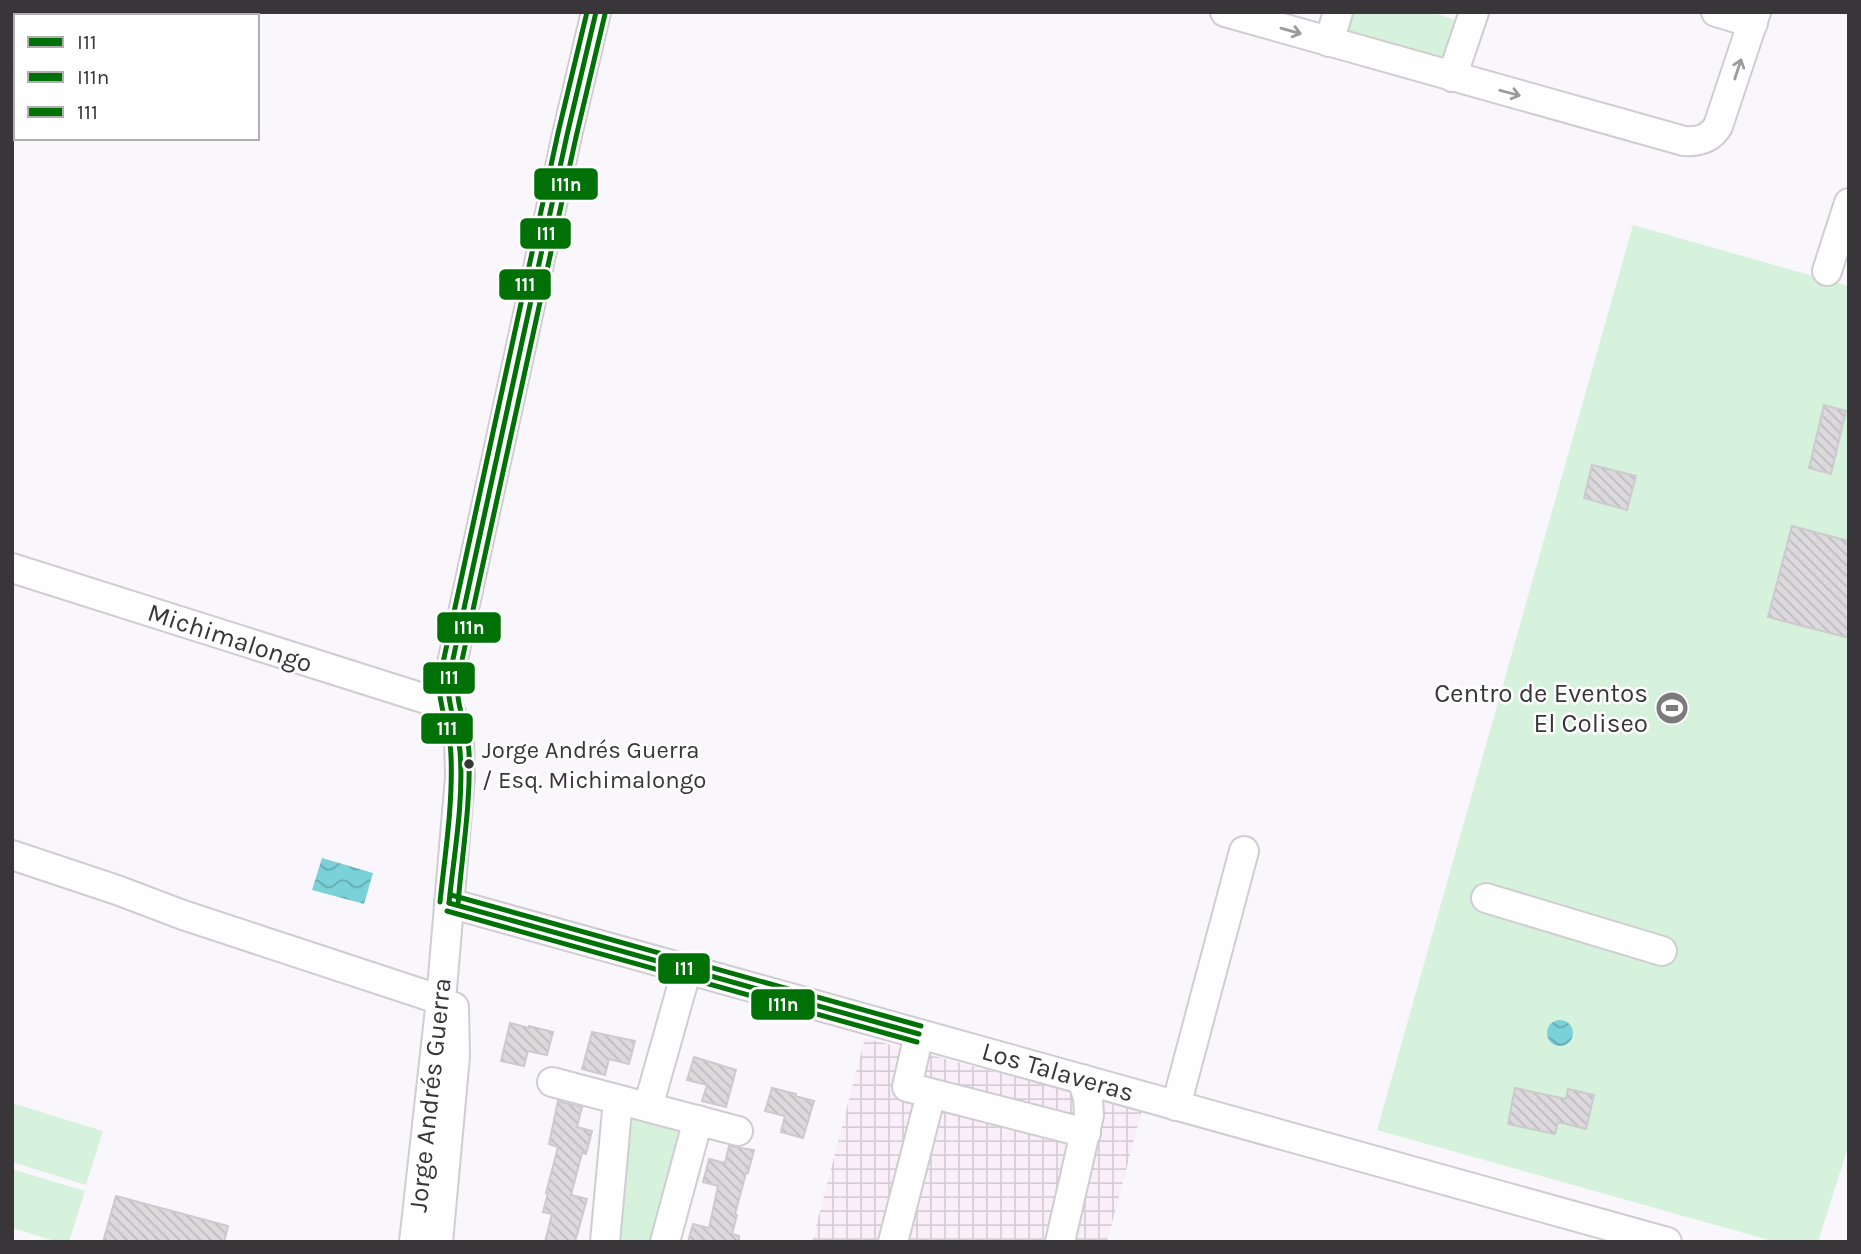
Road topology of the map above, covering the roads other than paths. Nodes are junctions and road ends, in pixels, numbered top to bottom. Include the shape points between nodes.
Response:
1 (596, 12) edge
2 (1225, 12) edge
3 (1338, 12) edge
4 (1474, 12) edge
5 (1716, 12) edge
6 (1754, 17) edge
7 (1329, 42) junction
8 (1452, 77) junction
9 (1849, 203) edge
10 (1827, 271) dead end
11 (12, 568) edge
12 (448, 706) junction
13 (1244, 851) dead end
14 (12, 855) edge
15 (1486, 898) dead end
16 (449, 903) junction
17 (445, 949) junction
18 (1662, 951) dead end
19 (687, 969) junction
20 (441, 1000) junction
21 (919, 1034) junction
22 (1082, 1079) junction
23 (552, 1082) dead end
24 (931, 1094) junction
25 (618, 1100) junction
26 (1177, 1105) junction
27 (648, 1107) junction
28 (698, 1120) junction
29 (738, 1131) dead end
30 (1086, 1133) junction
31 (414, 1242) edge
32 (438, 1242) edge
33 (605, 1242) edge
34 (665, 1242) edge
35 (893, 1242) edge
36 (1060, 1242) edge
37 (1667, 1242) edge

1 - 12 street, Jorge Andrés Guerra via 448,682
2 -> 7 street
3 - 7 street
4 - 8 street
5 - 6 street
8 -> 6 street via 1684,141 1699,141 1714,132 1722,118
7 - 8 street
9 - 10 street
11 - 12 street, Michimalongo
12 - 16 street, Jorge Andrés Guerra via 460,755
13 - 26 street
14 - 20 street
15 - 18 street
16 - 17 street, Jorge Andrés Guerra
16 - 19 street, Los Talaveras
17 - 20 street, Jorge Andrés Guerra
17 - 32 street, Jorge Andrés Guerra via 455,1056
19 - 21 street, Los Talaveras
19 - 27 street
20 - 31 street, Jorge Andrés Guerra
21 - 22 street, Los Talaveras
21 - 24 street via 906,1087
22 - 26 street, Los Talaveras
22 - 30 street via 1089,1107
23 - 25 street
24 - 30 street
24 - 35 street
25 - 27 street
25 - 33 street
26 - 37 street, Los Talaveras
27 - 28 street
28 - 29 street
28 - 34 street
30 - 36 street

